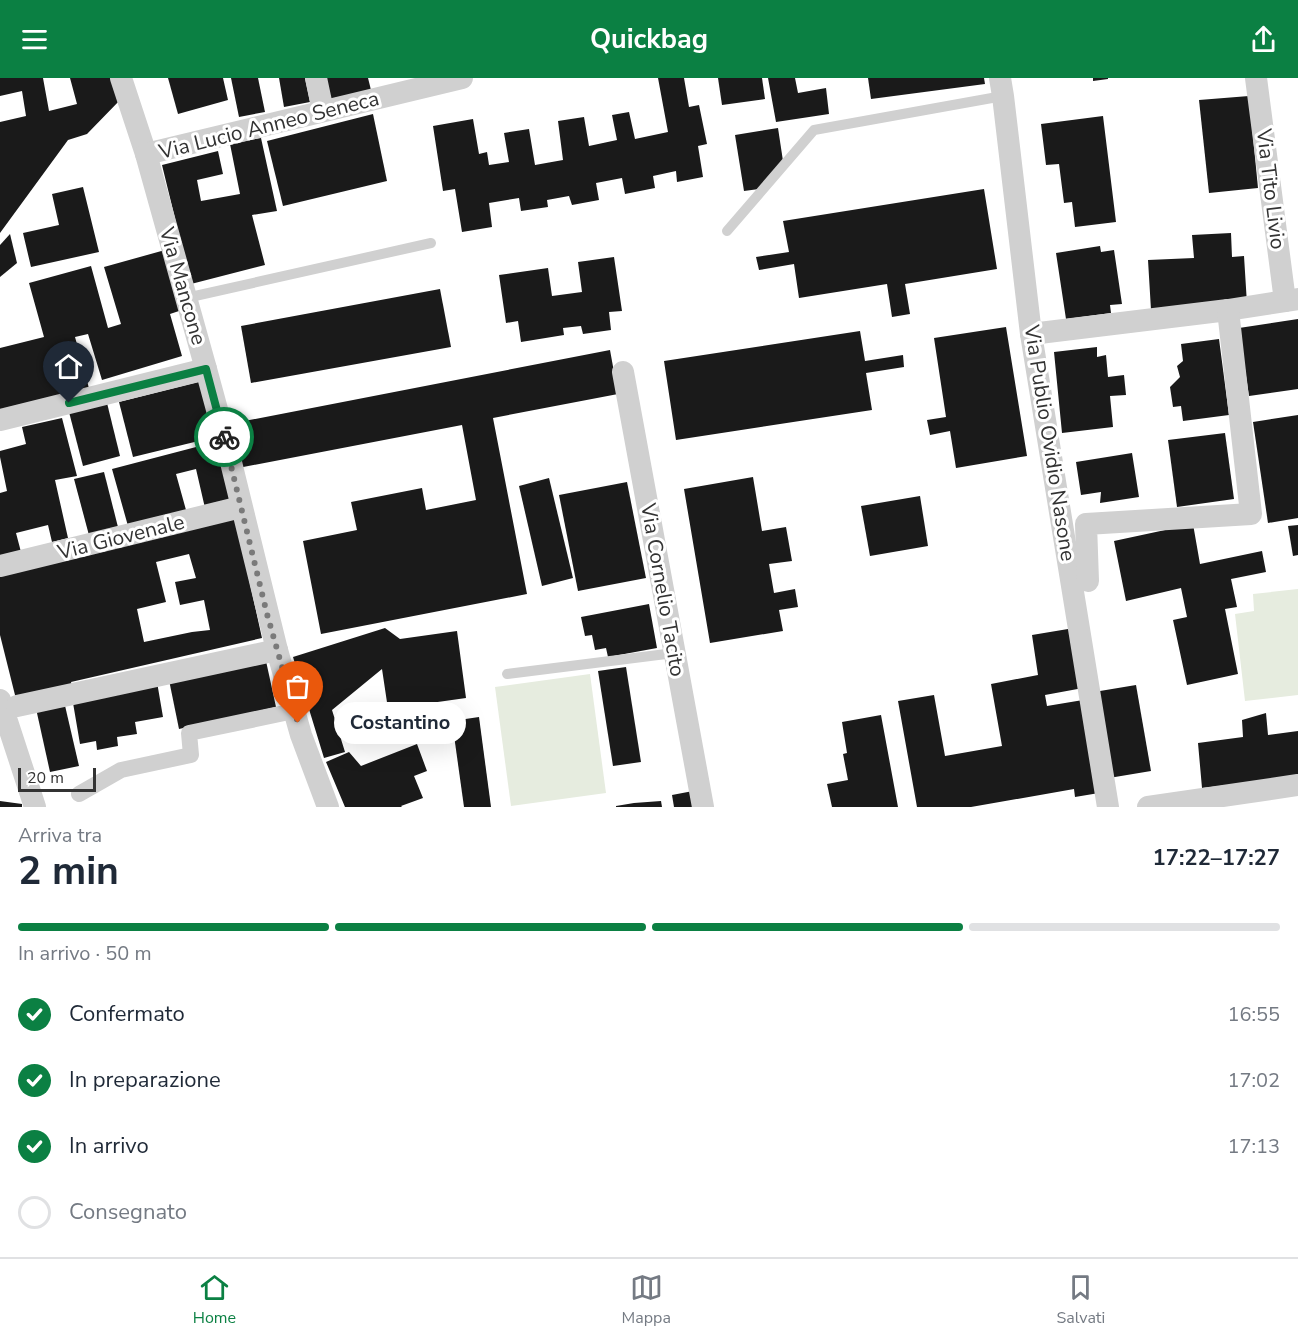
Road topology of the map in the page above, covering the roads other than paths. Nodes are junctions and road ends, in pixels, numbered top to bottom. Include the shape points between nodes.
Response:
1 (121, 78) edge
2 (316, 78) edge
3 (1256, 78) edge
4 (449, 80) edge
5 (1002, 87) edge
6 (323, 111) junction
7 (146, 154) junction
8 (727, 231) dead end
9 (431, 243) dead end
10 (186, 298) junction
11 (1292, 300) edge
12 (1228, 310) junction
13 (1031, 334) junction
14 (206, 369) junction
15 (623, 372) dead end
16 (0, 420) edge
17 (241, 507) junction
18 (0, 566) edge
19 (1088, 581) dead end
20 (277, 650) junction
21 (674, 653) junction
22 (507, 674) dead end
23 (9, 703) edge
24 (294, 711) junction
25 (1298, 785) edge
26 (79, 794) dead end
27 (35, 807) edge
28 (328, 807) edge
29 (703, 807) edge
30 (1108, 807) edge
31 (1148, 807) edge

1 - 7 street, Via Mancone
2 - 6 street
3 - 11 street, Via Tito Livio
4 - 6 street, Via Lucio Anneo Seneca
5 - 8 lane via 814,130
5 - 13 street, Via Publio Ovidio Nasone
6 - 7 street, Via Lucio Anneo Seneca
7 - 10 street, Via Mancone
9 - 10 lane
10 - 14 street, Via Mancone
11 - 12 street
12 - 13 street
12 - 19 street via 1251,514 1086,524
13 - 30 street, Via Publio Ovidio Nasone
14 - 16 street
14 - 17 street, Via Mancone
15 - 21 street, Via Cornelio Tacito
17 - 18 street, Via Giovenale
17 - 20 street, Via Mancone
20 - 23 street
20 - 24 street, Via Mancone
21 - 22 lane
21 - 29 street, Via Cornelio Tacito
23 - 27 street
24 - 26 street via 189,733 191,755 121,770
24 - 28 street, Via Mancone
25 - 31 street

